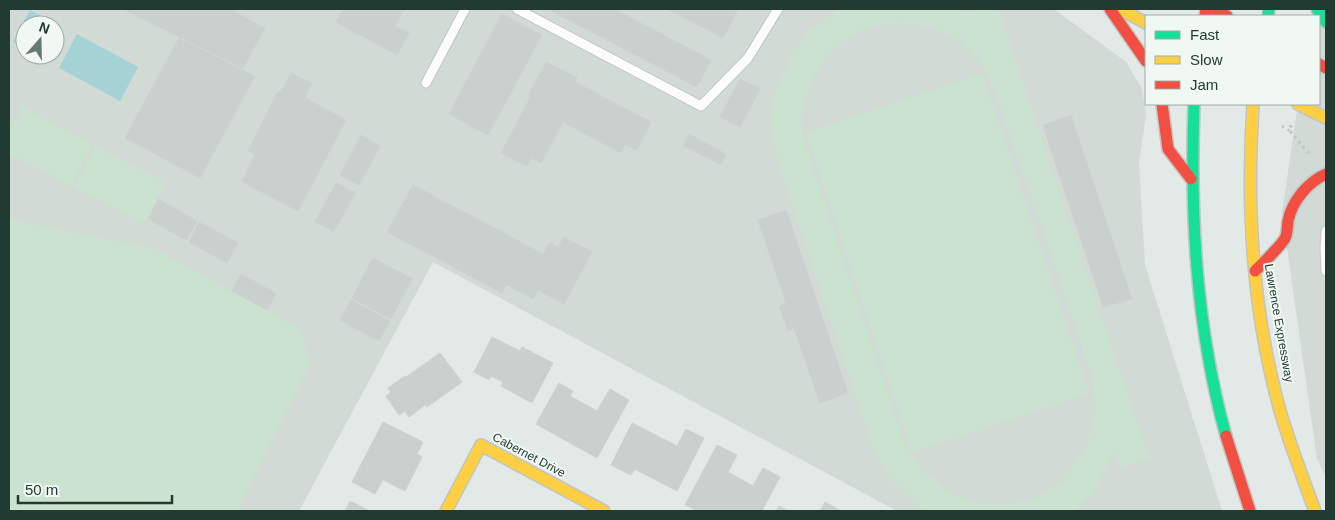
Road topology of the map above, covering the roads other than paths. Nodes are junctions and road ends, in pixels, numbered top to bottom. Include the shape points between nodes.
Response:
1 (465, 9) edge
2 (517, 9) edge
3 (778, 9) edge
4 (1110, 9) edge
5 (1120, 9) edge
6 (1213, 9) edge
7 (1317, 9) edge
8 (1225, 15) edge
9 (1145, 22) edge
10 (1326, 22) edge
11 (1145, 60) edge
12 (426, 83) dead end
13 (1162, 105) edge
14 (1194, 105) edge
15 (1253, 105) edge
16 (1300, 105) edge
17 (1326, 118) edge
18 (1326, 174) edge
19 (1191, 179) junction
20 (1326, 230) edge
21 (1255, 271) junction
22 (1326, 271) edge
23 (446, 511) edge
24 (604, 511) edge
25 (1250, 511) edge
26 (1315, 511) edge

1 - 12 lane
2 - 3 lane via 701,106 748,58
4 - 11 main road
5 - 9 main road
6 - 8 main road
7 - 10 main road
13 - 19 main road via 1168,149
14 - 19 main road
15 - 21 main road, Lawrence Expressway via 1250,185
16 - 17 main road
18 - 21 main road via 1315,179 1301,195 1292,209 1286,238
19 - 25 main road via 1197,291 1205,350 1235,472
20 - 22 lane
21 - 26 main road, Lawrence Expressway via 1263,331 1285,430
23 - 24 main road, Cabernet Drive via 481,445

